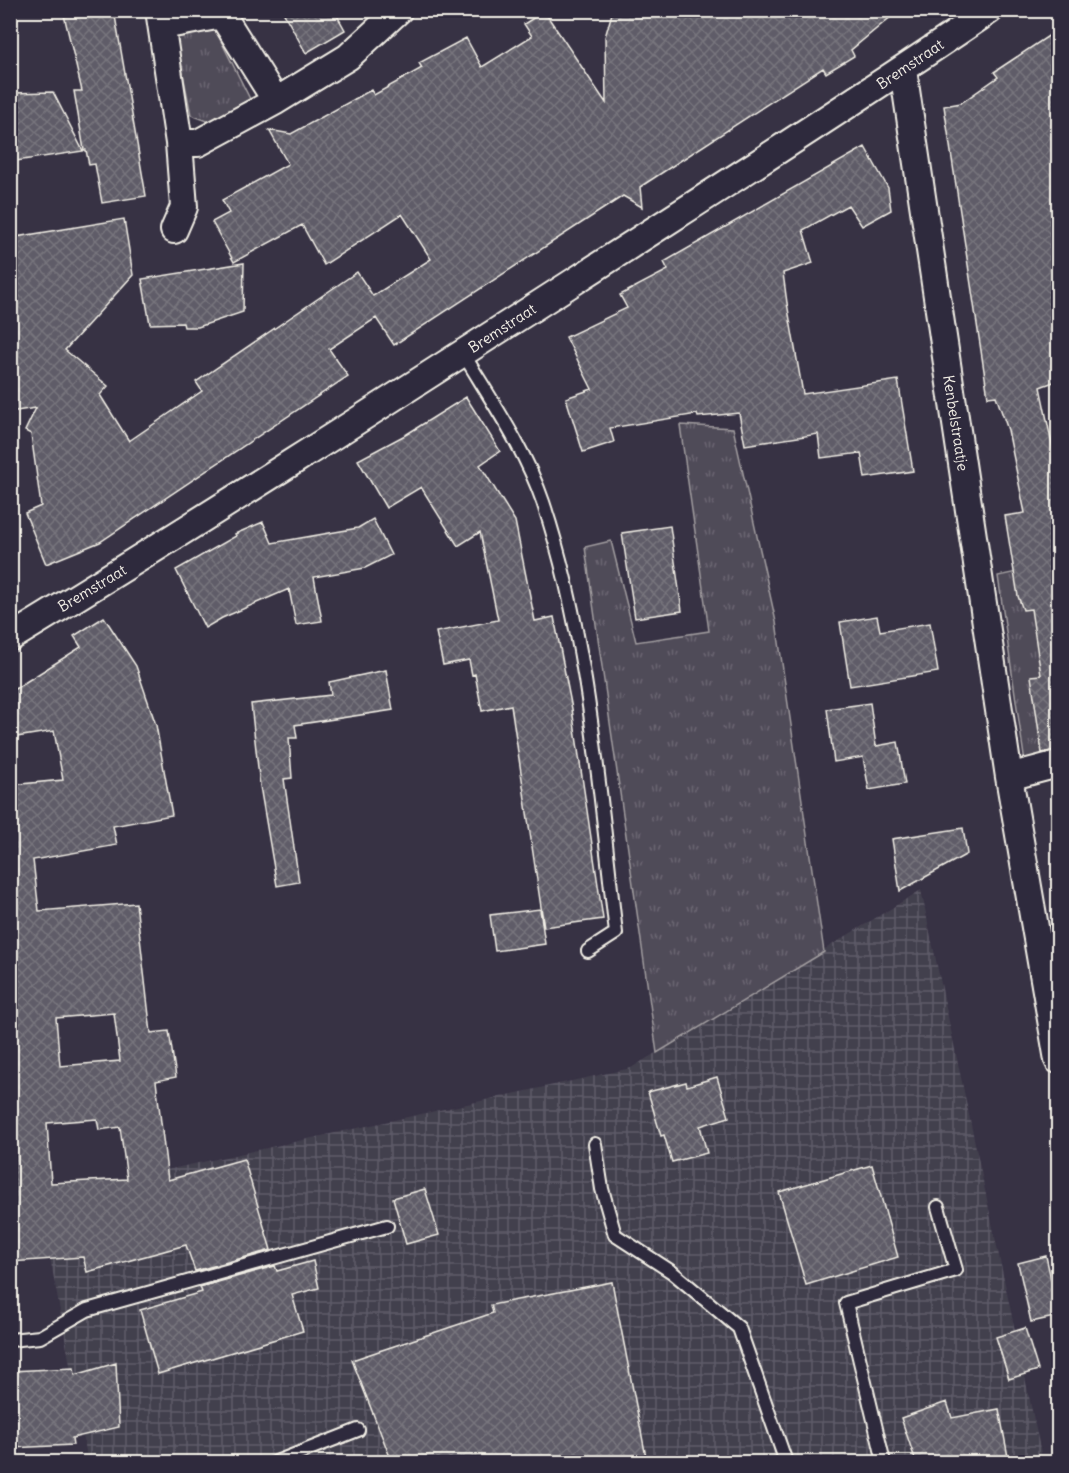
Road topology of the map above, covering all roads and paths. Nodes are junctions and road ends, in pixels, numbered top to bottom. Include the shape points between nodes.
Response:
1 (399, 10) edge
2 (990, 10) edge
3 (161, 18) edge
4 (903, 70) junction
5 (276, 101) junction
6 (179, 143) junction
7 (174, 230) dead end
8 (463, 353) junction
9 (10, 638) edge
10 (1059, 764) edge
11 (1009, 777) junction
12 (588, 951) dead end
13 (1059, 1060) edge
14 (595, 1144) dead end
15 (938, 1207) dead end
16 (387, 1226) dead end
17 (10, 1340) edge
18 (358, 1430) dead end
19 (276, 1462) edge
20 (786, 1462) edge
21 (884, 1462) edge

1 - 5 street via 348,57
2 - 4 street, Bremstraat
3 - 5 street via 222,15
3 - 6 street
4 - 8 street, Bremstraat
4 - 11 street, Kenbelstraatje
5 - 6 street via 198,144
6 - 7 street via 184,207
8 - 9 street, Bremstraat via 167,543
8 - 12 lane via 514,439 542,500 585,678 616,933
10 - 11 street
11 - 13 street, Kenbelstraatje
14 - 20 lane via 615,1235 672,1272 739,1328
15 - 21 lane via 956,1270 846,1303
16 - 17 lane via 87,1310 40,1337
18 - 19 lane

